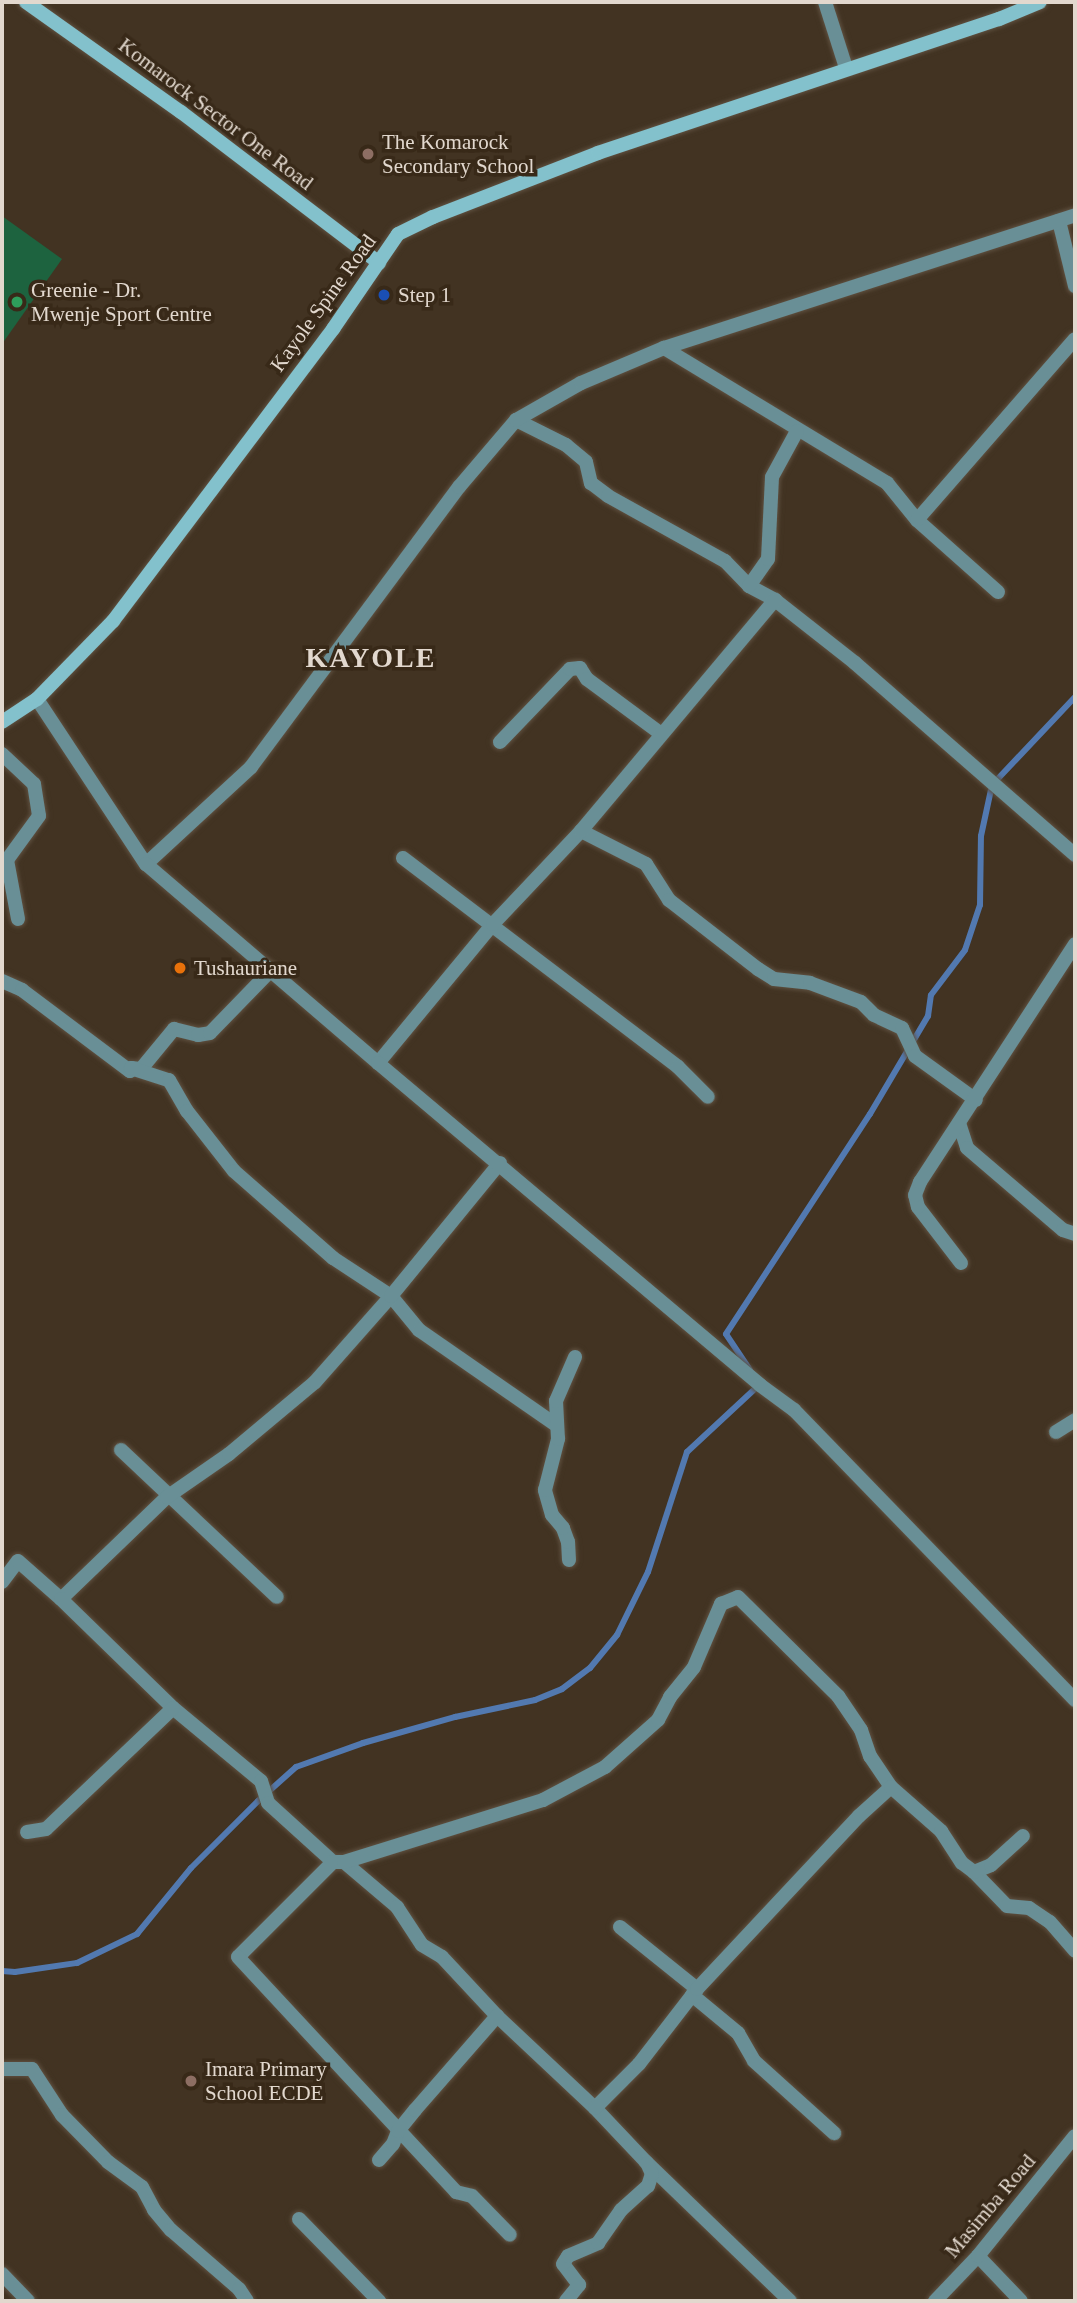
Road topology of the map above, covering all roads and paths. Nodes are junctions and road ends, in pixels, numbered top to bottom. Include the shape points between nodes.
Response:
1 (26, 2) edge
2 (825, 2) edge
3 (1040, 2) edge
4 (846, 68) junction
5 (1075, 215) edge
6 (1059, 221) junction
7 (379, 263) junction
8 (1075, 286) edge
9 (1075, 339) edge
10 (664, 348) junction
11 (516, 420) junction
12 (797, 431) junction
13 (917, 520) junction
14 (749, 586) junction
15 (998, 592) dead end
16 (775, 600) junction
17 (37, 699) junction
18 (2, 722) edge
19 (660, 733) junction
20 (500, 742) dead end
21 (2, 754) edge
22 (580, 831) junction
23 (1075, 855) edge
24 (403, 858) dead end
25 (146, 863) junction
26 (18, 919) dead end
27 (494, 924) junction
28 (1075, 944) edge
29 (271, 970) junction
30 (2, 981) edge
31 (378, 1063) junction
32 (131, 1068) junction
33 (708, 1097) dead end
34 (976, 1100) junction
35 (959, 1123) junction
36 (500, 1163) junction
37 (1075, 1234) edge
38 (961, 1262) dead end
39 (391, 1296) junction
40 (575, 1357) dead end
41 (1075, 1420) edge
42 (555, 1424) junction
43 (1056, 1432) dead end
44 (121, 1450) dead end
45 (167, 1496) junction
46 (569, 1560) dead end
47 (2, 1582) edge
48 (277, 1597) dead end
49 (61, 1599) junction
50 (1075, 1700) edge
51 (173, 1708) junction
52 (891, 1787) junction
53 (27, 1832) dead end
54 (1023, 1836) dead end
55 (338, 1862) junction
56 (974, 1872) junction
57 (620, 1927) dead end
58 (1075, 1951) edge
59 (694, 1992) junction
60 (497, 2016) junction
61 (2, 2069) edge
62 (596, 2108) junction
63 (397, 2131) junction
64 (834, 2133) dead end
65 (1073, 2143) edge
66 (379, 2160) dead end
67 (646, 2162) junction
68 (299, 2219) dead end
69 (510, 2235) dead end
70 (978, 2256) junction
71 (2, 2274) edge
72 (20, 2298) edge
73 (247, 2301) edge
74 (379, 2301) edge
75 (566, 2301) edge
76 (790, 2301) edge
77 (935, 2301) edge
78 (1021, 2301) edge

1 - 7 main road, Komarock Sector One Road via 181,112
2 - 4 street
3 - 4 main road, Kayole Spine Road
4 - 7 main road, Kayole Spine Road via 598,153 433,217 397,234
5 - 6 street
6 - 8 street
6 - 10 street
7 - 17 main road, Kayole Spine Road via 113,621
9 - 13 street
10 - 11 street via 581,383
10 - 12 street
11 - 14 street via 566,445 586,462 591,483 725,561
11 - 25 street via 459,487 251,767
12 - 13 street via 887,483
12 - 14 street via 772,477 768,559
13 - 15 street
14 - 16 street
16 - 19 street
16 - 23 street via 855,663
17 - 18 main road, Kayole Spine Road
17 - 25 street
19 - 20 street via 587,679 580,668 570,669
19 - 22 street
21 - 26 street via 34,784 39,816 7,860
22 - 27 street
22 - 34 street via 646,864 669,900 774,979 810,983 861,1002 874,1015 902,1028 915,1056
24 - 27 street
25 - 29 street
27 - 31 street
27 - 33 street via 678,1067
28 - 34 street
29 - 31 street
29 - 32 street via 210,1033 174,1029 141,1069
30 - 32 street via 22,990 121,1067
31 - 36 street
32 - 39 street via 169,1080 234,1171 333,1258
34 - 35 street
35 - 37 street via 967,1148 1063,1230
35 - 38 street via 915,1195 918,1207
36 - 39 street
36 - 50 street via 794,1410
39 - 42 street via 419,1330
39 - 45 street via 315,1382 229,1454
40 - 42 street via 558,1392
41 - 43 street
42 - 46 street via 558,1439 545,1490 552,1515 568,1542
44 - 45 street
45 - 48 street
45 - 49 street
47 - 49 street via 18,1561
49 - 51 street
51 - 53 street via 46,1829
51 - 55 street via 261,1781 268,1803
52 - 55 street via 838,1696 738,1597 721,1604 694,1667 658,1720 605,1767 543,1800
52 - 56 street via 941,1831 962,1863
52 - 59 street
54 - 56 street via 991,1866
55 - 60 street via 397,1907 422,1945 442,1957
55 - 63 street via 238,1957
56 - 58 street via 1007,1906 1029,1908 1050,1922
57 - 59 street
59 - 62 street via 639,2064
59 - 64 street via 738,2033 754,2060
60 - 62 street
60 - 63 street
61 - 73 street via 33,2069 62,2115 108,2162 142,2187 172,2230
62 - 67 street
63 - 66 street
63 - 69 street via 456,2192 472,2196
65 - 70 street, Masimba Road
67 - 75 street via 652,2174 648,2186 621,2210 598,2243 568,2256 563,2264 579,2285
67 - 76 street
68 - 74 street
70 - 77 street, Masimba Road
70 - 78 street
71 - 72 street

